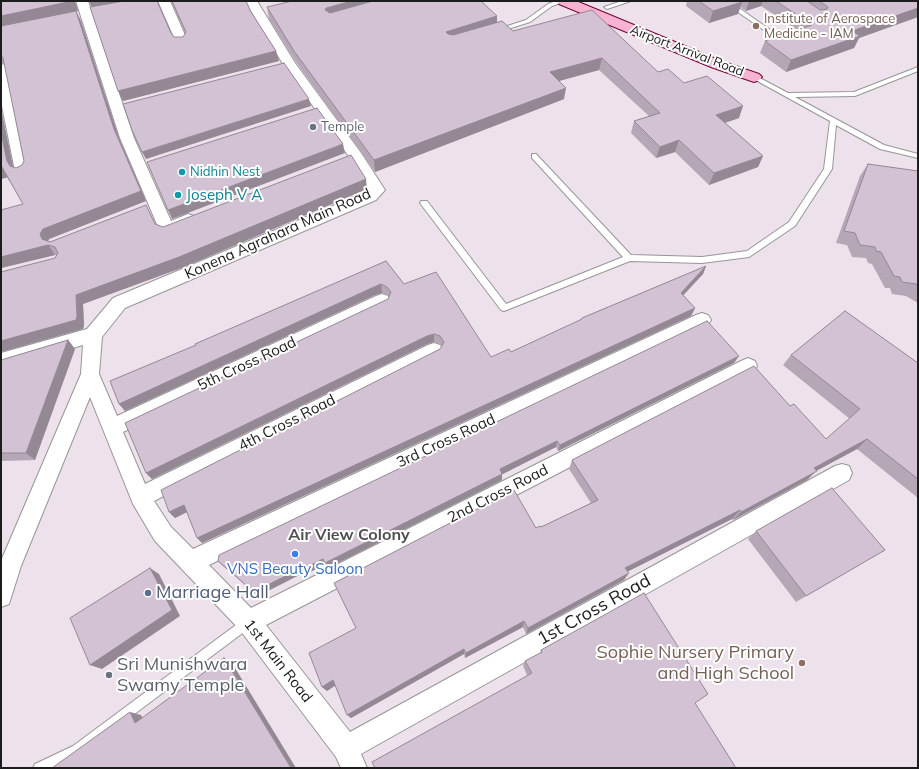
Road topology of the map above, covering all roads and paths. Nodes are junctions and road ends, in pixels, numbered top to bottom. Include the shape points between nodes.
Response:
1 (164, 1) edge
2 (251, 1) edge
3 (563, 1) edge
4 (591, 1) edge
5 (628, 1) edge
6 (725, 1) edge
7 (84, 7) edge
8 (607, 7) junction
9 (100, 11) edge
10 (275, 12) edge
11 (260, 16) junction
12 (71, 17) edge
13 (493, 31) edge
14 (773, 34) dead end
15 (182, 42) edge
16 (289, 64) junction
17 (1, 68) edge
18 (274, 68) edge
19 (918, 69) edge
20 (754, 77) junction
21 (788, 95) junction
22 (133, 104) edge
23 (118, 108) junction
24 (322, 109) junction
25 (307, 114) edge
26 (833, 120) junction
27 (356, 156) junction
28 (534, 156) dead end
29 (918, 156) edge
30 (341, 162) edge
31 (156, 163) edge
32 (140, 168) junction
33 (22, 171) edge
34 (424, 202) dead end
35 (203, 215) edge
36 (629, 258) junction
37 (382, 301) edge
38 (702, 320) dead end
39 (94, 335) junction
40 (434, 350) edge
41 (1, 361) edge
42 (748, 366) dead end
43 (90, 374) junction
44 (113, 426) junction
45 (842, 473) dead end
46 (140, 497) junction
47 (191, 562) junction
48 (1, 596) edge
49 (248, 622) junction
50 (350, 758) edge
51 (39, 768) edge

1 - 15 street
2 - 11 street, Konena Agrahara Main Road
3 - 13 lane via 550,5 528,21
3 - 20 street, Airport Arrival Road
4 - 8 street, Airport Arrival Road
5 - 8 lane
6 - 14 lane
7 - 9 street
7 - 12 street
7 - 23 street
8 - 20 street, Airport Arrival Road via 716,50 748,67
10 - 11 street
11 - 16 street, Konena Agrahara Main Road
16 - 18 street
16 - 24 street, Konena Agrahara Main Road
17 - 33 street
19 - 21 lane via 855,94
20 - 21 lane
21 - 26 lane
22 - 23 street
23 - 32 street
24 - 25 street
24 - 27 street, Konena Agrahara Main Road
26 - 29 lane via 882,147
26 - 36 lane via 828,169 792,224 749,254 702,260
27 - 30 street
27 - 39 street, Konena Agrahara Main Road via 377,190 370,196 119,304
28 - 36 lane
31 - 32 street
32 - 35 street via 149,207 167,229
34 - 36 lane via 504,308
37 - 44 street, 5th Cross Road
38 - 47 street, 3rd Cross Road
39 - 41 street
39 - 43 street, 1st Main Road
40 - 46 street, 4th Cross Road
42 - 49 street, 2nd Cross Road
43 - 44 street, 1st Main Road
43 - 48 street, 1st Main Road via 10,566
44 - 46 street, 1st Main Road
45 - 50 street, 1st Cross Road
46 - 47 street, 1st Main Road via 163,534
47 - 49 street, 1st Main Road
49 - 50 street, 1st Main Road
49 - 51 lane via 77,750

